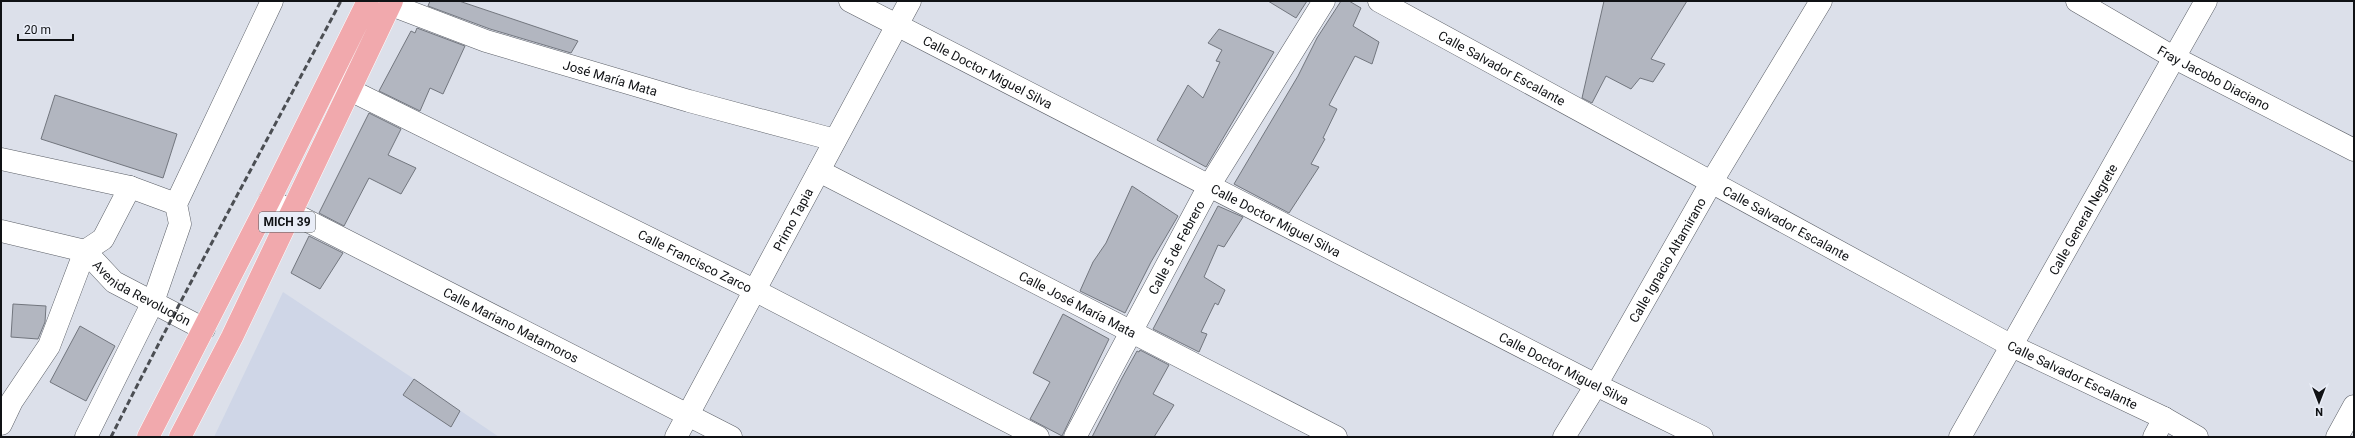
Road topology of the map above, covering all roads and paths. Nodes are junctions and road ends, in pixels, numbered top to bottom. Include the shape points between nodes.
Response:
1 (272, 1) edge
2 (368, 1) edge
3 (850, 1) edge
4 (910, 1) edge
5 (1324, 1) edge
6 (1379, 1) edge
7 (1821, 1) edge
8 (2077, 1) edge
9 (2206, 1) edge
10 (387, 2) edge
11 (896, 24) junction
12 (2173, 57) junction
13 (350, 90) junction
14 (835, 140) junction
15 (2354, 150) edge
16 (1, 159) edge
17 (820, 171) junction
18 (1711, 183) junction
19 (1209, 186) junction
20 (130, 187) junction
21 (270, 199) junction
22 (176, 204) junction
23 (292, 213) junction
24 (1, 231) edge
25 (1, 243) edge
26 (85, 251) junction
27 (756, 291) junction
28 (153, 302) junction
29 (204, 329) junction
30 (1131, 331) junction
31 (2012, 346) junction
32 (1596, 386) junction
33 (2354, 406) edge
34 (688, 415) junction
35 (1, 424) edge
36 (2159, 428) edge
37 (86, 437) edge
38 (148, 437) edge
39 (180, 437) edge
40 (676, 437) edge
41 (731, 437) edge
42 (1038, 437) edge
43 (1075, 437) edge
44 (1336, 437) edge
45 (1564, 437) edge
46 (1702, 437) edge
47 (1960, 437) edge
48 (2197, 437) edge
49 (2337, 437) edge

1 - 22 street
2 - 21 main road, MICH 39
3 - 11 street, Calle Doctor Miguel Silva
4 - 11 street, Primo Tapia
5 - 19 street, Calle 5 de Febrero
6 - 18 street, Calle Salvador Escalante
7 - 18 street, Calle Ignacio Altamirano
8 - 12 street, Fray Jacobo Diaciano
9 - 12 street, Calle General Negrete
10 - 13 main road, MICH 39
10 - 14 street, José María Mata via 486,41 688,101
11 - 14 street, Primo Tapia
11 - 19 street, Calle Doctor Miguel Silva
12 - 15 street, Fray Jacobo Diaciano
12 - 31 street, Calle General Negrete
13 - 23 main road, MICH 39
13 - 27 street, Calle Francisco Zarco
14 - 17 street, Primo Tapia
16 - 20 street
17 - 27 street, Primo Tapia
17 - 30 street, Calle José María Mata
18 - 31 street, Calle Salvador Escalante
18 - 32 street, Calle Ignacio Altamirano
19 - 30 street, Calle 5 de Febrero
19 - 32 street, Calle Doctor Miguel Silva
20 - 22 street
20 - 26 street via 103,238
21 - 23 street, Calle Mariano Matamoros
21 - 29 main road, MICH 39
22 - 28 street via 180,224
23 - 34 street, Calle Mariano Matamoros
23 - 39 main road, MICH 39
24 - 26 street, Avenida Revolución
25 - 26 street, Avenida Revolución
26 - 28 street, Avenida Revolución via 114,282
26 - 35 street via 49,346 12,401
27 - 34 street, Primo Tapia
27 - 42 street, Calle Francisco Zarco
28 - 29 street, Avenida Revolución
28 - 37 street
29 - 38 main road, MICH 39
30 - 43 street, Calle 5 de Febrero
30 - 44 street, Calle José María Mata
31 - 36 street, Calle Salvador Escalante
31 - 47 street, Calle General Negrete
32 - 45 street, Calle Ignacio Altamirano
32 - 46 street, Calle Doctor Miguel Silva
33 - 49 street
34 - 40 street, Primo Tapia
34 - 41 street, Calle Mariano Matamoros
36 - 48 street, Calle Salvador Escalante

